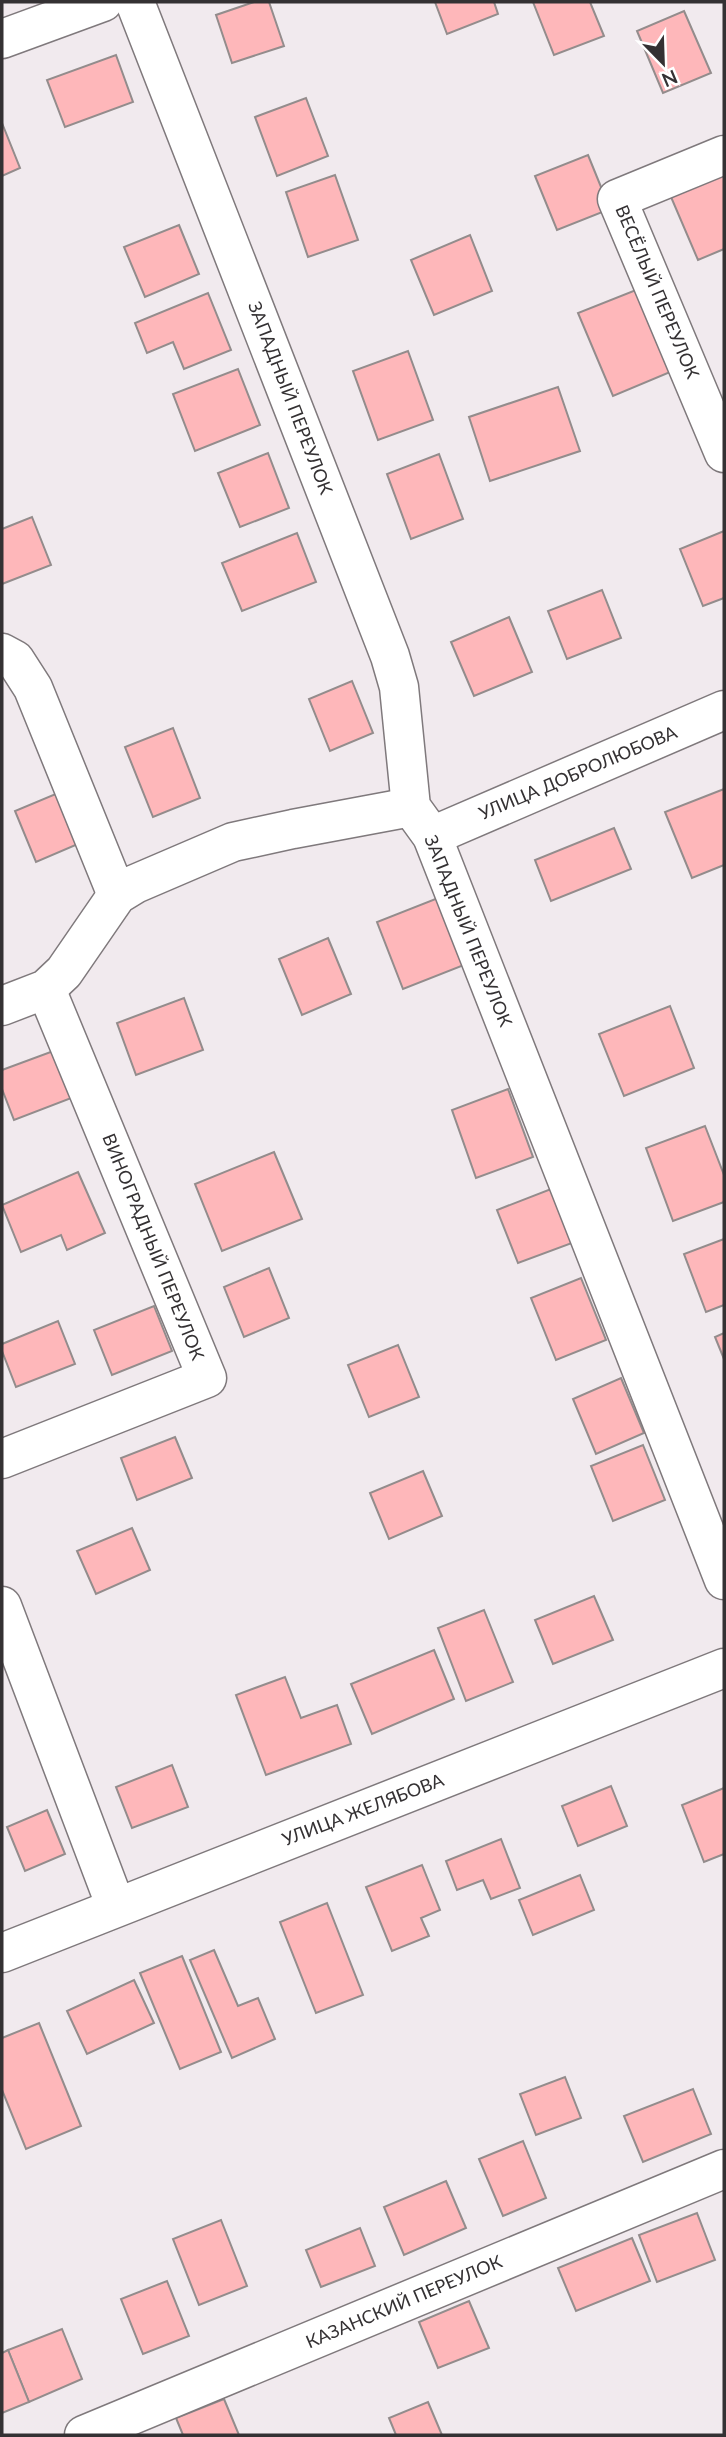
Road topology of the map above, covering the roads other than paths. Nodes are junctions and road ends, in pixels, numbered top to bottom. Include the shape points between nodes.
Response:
1 (103, 2) edge
2 (135, 2) edge
3 (2, 39) edge
4 (724, 155) edge
5 (724, 453) edge
6 (2, 653) edge
7 (724, 710) edge
8 (421, 822) junction
9 (117, 895) junction
10 (46, 989) junction
11 (2, 1006) edge
12 (2, 1459) edge
13 (724, 1580) edge
14 (2, 1606) edge
15 (724, 1668) edge
16 (116, 1907) junction
17 (2, 1954) edge
18 (724, 2169) edge
19 (84, 2435) edge

1 - 3 street
2 - 8 street, ЗАПАДНЫЙ ПЕРЕУЛОК via 390,656
4 - 5 street, ВЕСЁЛЫЙ ПЕРЕУЛОК via 617,199
6 - 9 street via 15,660 33,688
7 - 8 street, УЛИЦА ДОБРОЛЮБОВА
8 - 9 street, УЛИЦА ДОБРОЛЮБОВА via 293,828 233,842
8 - 13 street, ЗАПАДНЫЙ ПЕРЕУЛОК
9 - 10 street, УЛИЦА ДОБРОЛЮБОВА via 64,972
10 - 11 street, УЛИЦА ДОБРОЛЮБОВА
10 - 12 street, ВИНОГРАДНЫЙ ПЕРЕУЛОК via 207,1378
14 - 16 street
15 - 16 street, УЛИЦА ЖЕЛЯБОВА
16 - 17 street, УЛИЦА ЖЕЛЯБОВА
18 - 19 street, КАЗАНСКИЙ ПЕРЕУЛОК

